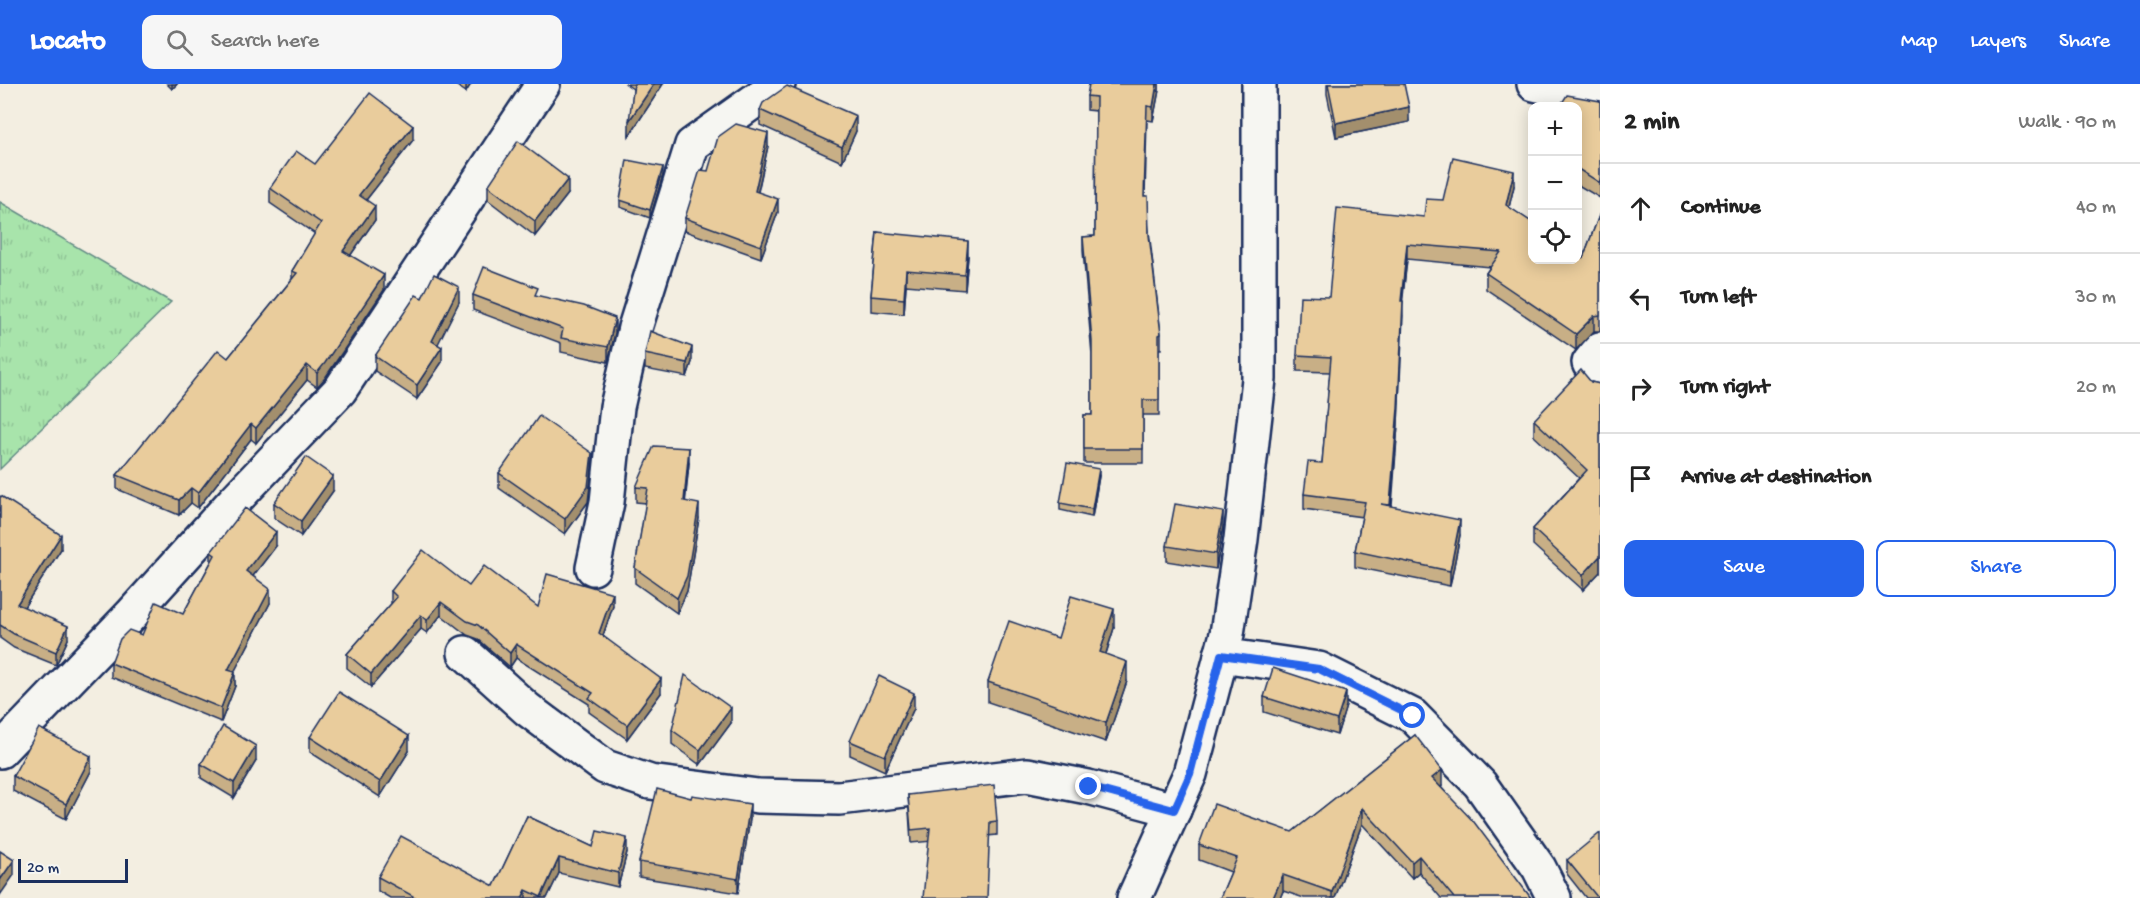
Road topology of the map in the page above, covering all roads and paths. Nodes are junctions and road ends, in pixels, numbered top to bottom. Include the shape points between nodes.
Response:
1 (543, 84) edge
2 (778, 84) edge
3 (1259, 84) edge
4 (1533, 84) edge
5 (1600, 99) edge
6 (1600, 349) edge
7 (1600, 381) edge
8 (593, 568) dead end
9 (465, 653) dead end
10 (1221, 655) junction
11 (0, 751) edge
12 (1174, 810) junction
13 (1134, 898) edge
14 (1554, 898) edge

1 - 11 street via 340,390
2 - 8 street via 692,145 635,328 617,407 607,502
3 - 10 street via 1259,379 1241,539
4 - 5 street
6 - 7 street via 1589,363
9 - 12 street via 527,709 605,767 650,782 758,796 839,798 1026,776 1089,787
10 - 12 street via 1190,774
10 - 14 street via 1319,669 1413,716 1480,784 1539,868
12 - 13 street

